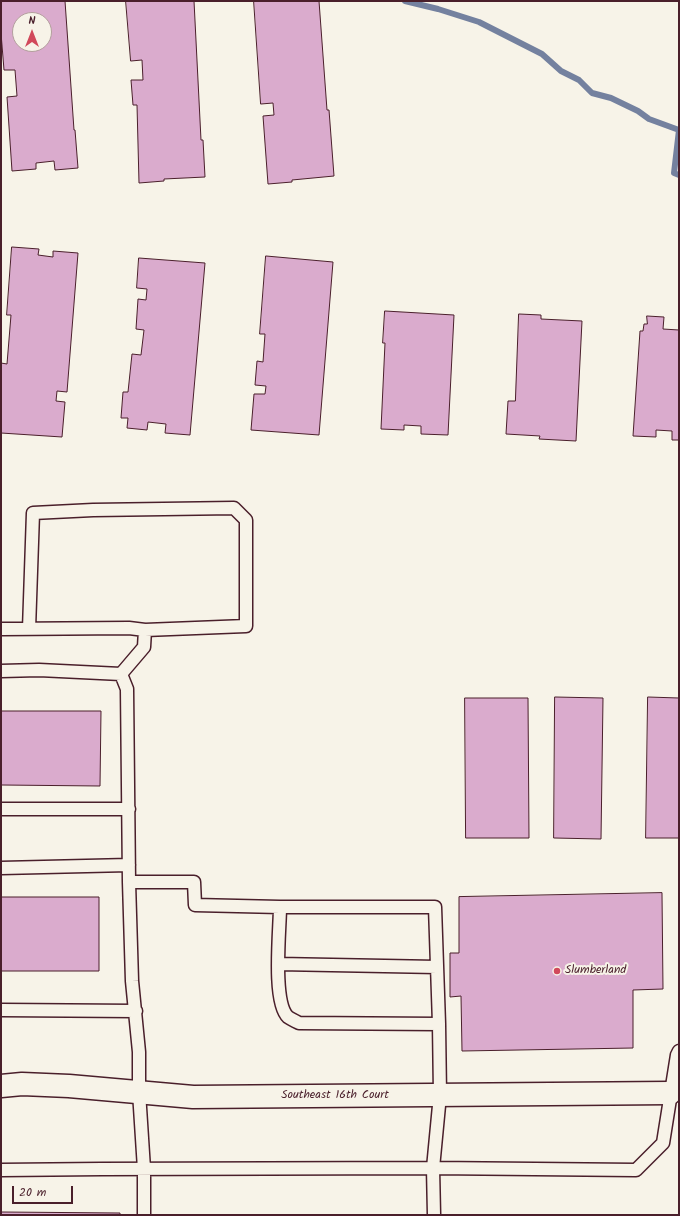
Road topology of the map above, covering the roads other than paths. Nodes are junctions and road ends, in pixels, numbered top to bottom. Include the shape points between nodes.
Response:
1 (1, 629) edge
2 (29, 629) junction
3 (145, 630) junction
4 (1, 671) edge
5 (121, 674) junction
6 (1, 809) edge
7 (129, 809) junction
8 (129, 865) junction
9 (1, 868) edge
10 (129, 882) junction
11 (280, 907) junction
12 (279, 964) junction
13 (437, 967) junction
14 (1, 1010) edge
15 (136, 1011) junction
16 (439, 1024) junction
17 (679, 1051) edge
18 (1, 1086) edge
19 (139, 1092) junction
20 (670, 1093) junction
21 (440, 1095) junction
22 (433, 1168) junction
23 (144, 1169) junction
24 (1, 1170) edge
25 (144, 1215) edge
26 (434, 1215) edge

1 - 2 lane
2 - 3 lane
2 - 3 lane via 33,513 234,508 246,520 246,626
3 - 5 lane via 144,647
4 - 5 lane
5 - 7 lane via 127,689
6 - 7 lane
7 - 8 lane
8 - 9 lane
8 - 10 lane
10 - 11 lane via 194,882 195,905
10 - 15 lane via 132,981
11 - 12 lane
11 - 13 lane via 435,907
12 - 13 lane
12 - 16 lane via 278,986 282,1006 288,1017 299,1023
13 - 16 lane
14 - 15 lane
15 - 19 lane
16 - 21 lane
17 - 20 lane
18 - 19 street, Southeast 16th Court via 69,1086
19 - 21 street, Southeast 16th Court via 194,1097
19 - 23 lane
20 - 21 street, Southeast 16th Court
20 - 22 lane via 664,1143 636,1170
21 - 22 lane
22 - 23 lane
22 - 26 lane
23 - 24 lane
23 - 25 lane

